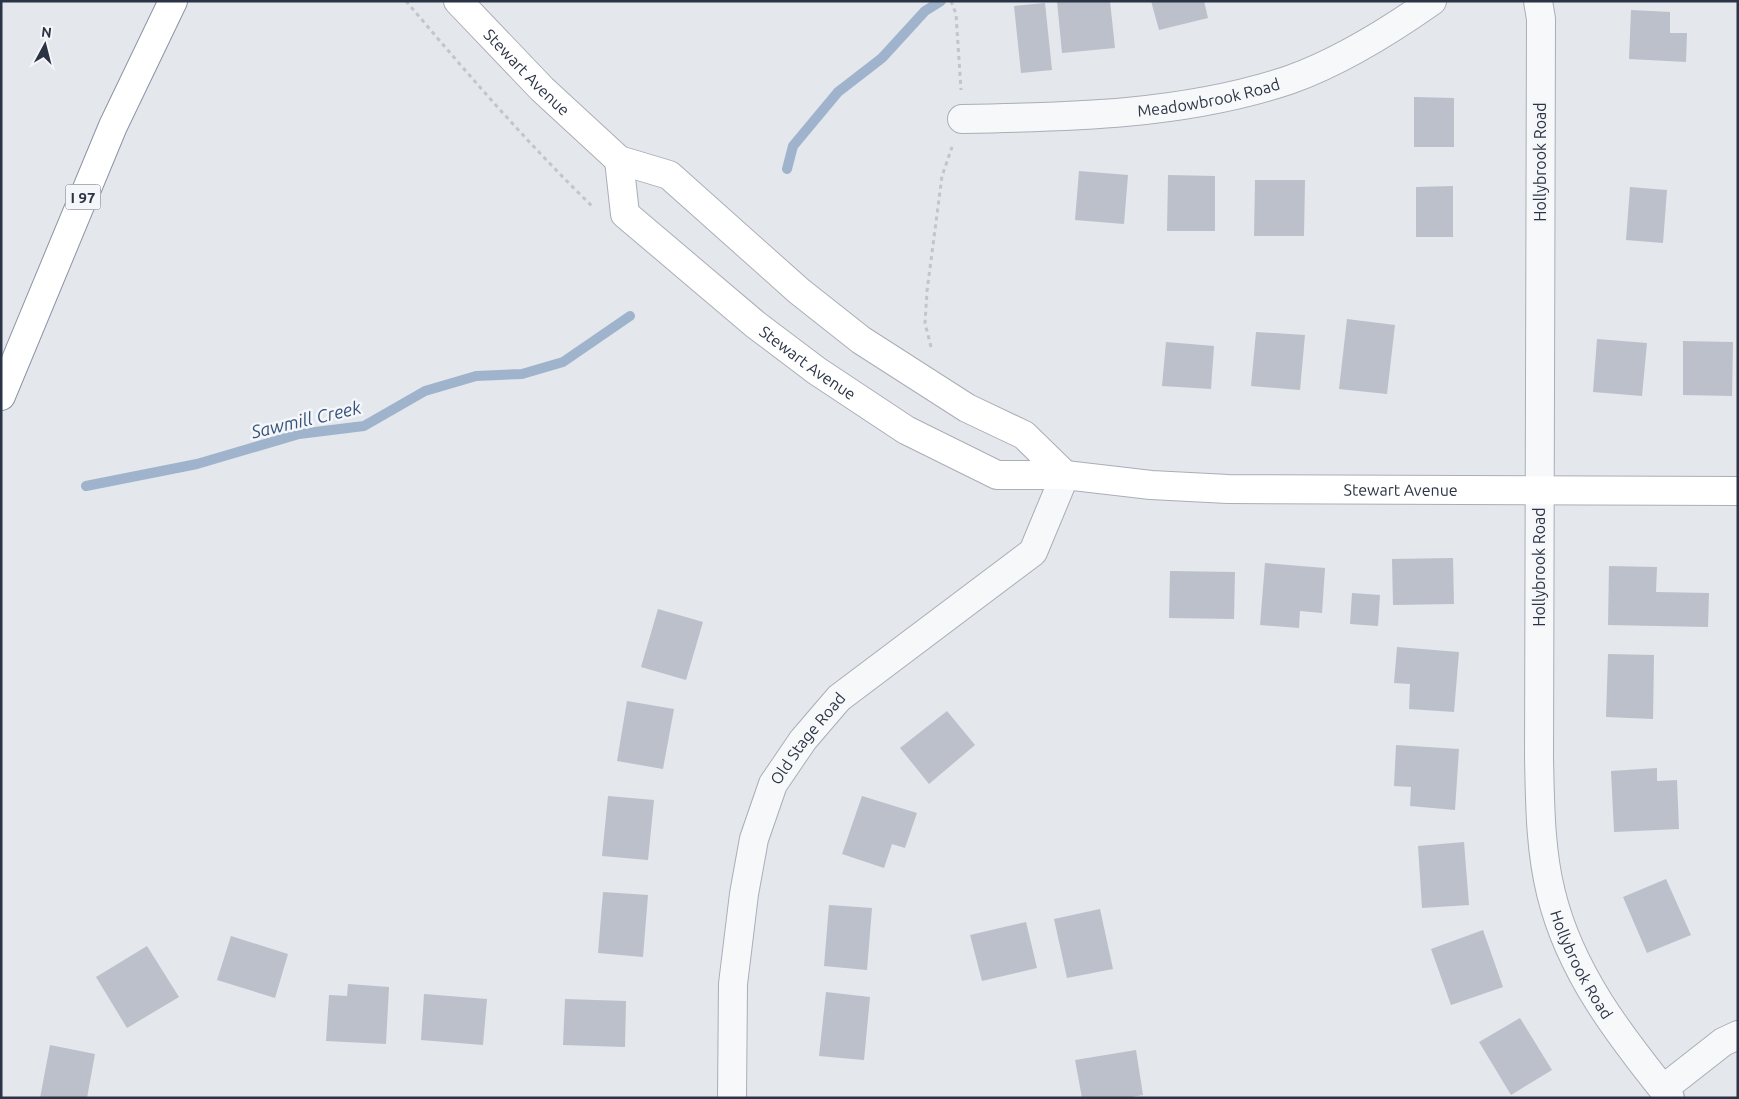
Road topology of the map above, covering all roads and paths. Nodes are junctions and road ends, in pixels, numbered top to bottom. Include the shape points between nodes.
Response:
1 (173, 1) edge
2 (458, 1) edge
3 (951, 1) edge
4 (1432, 1) edge
5 (1538, 1) edge
6 (962, 118) junction
7 (619, 160) junction
8 (934, 350) dead end
9 (1, 396) edge
10 (1065, 475) junction
11 (1540, 490) junction
12 (1738, 491) edge
13 (1738, 1035) edge
14 (1666, 1093) edge
15 (732, 1098) edge

1 - 9 main road, I 97 via 113,126
2 - 7 main road, Stewart Avenue via 542,89
3 - 6 path via 956,14
4 - 6 street, Meadowbrook Road via 1329,63 1246,93 1122,112
5 - 11 street, Hollybrook Road via 1541,19
6 - 8 path via 942,176 927,291 925,323 929,344
7 - 10 main road, Stewart Avenue via 669,176 786,280 860,340 967,408 1024,435
7 - 10 main road, Stewart Avenue via 625,214 756,325 817,371 906,430 997,475
10 - 11 main road, Stewart Avenue via 1151,485 1228,489
10 - 15 street, Old Stage Road via 1033,552 839,698 802,740 773,784 754,839 744,894 733,984
11 - 12 main road, Stewart Avenue
11 - 14 street, Hollybrook Road via 1540,805 1550,893 1583,975 1607,1017
13 - 14 street via 1723,1042

